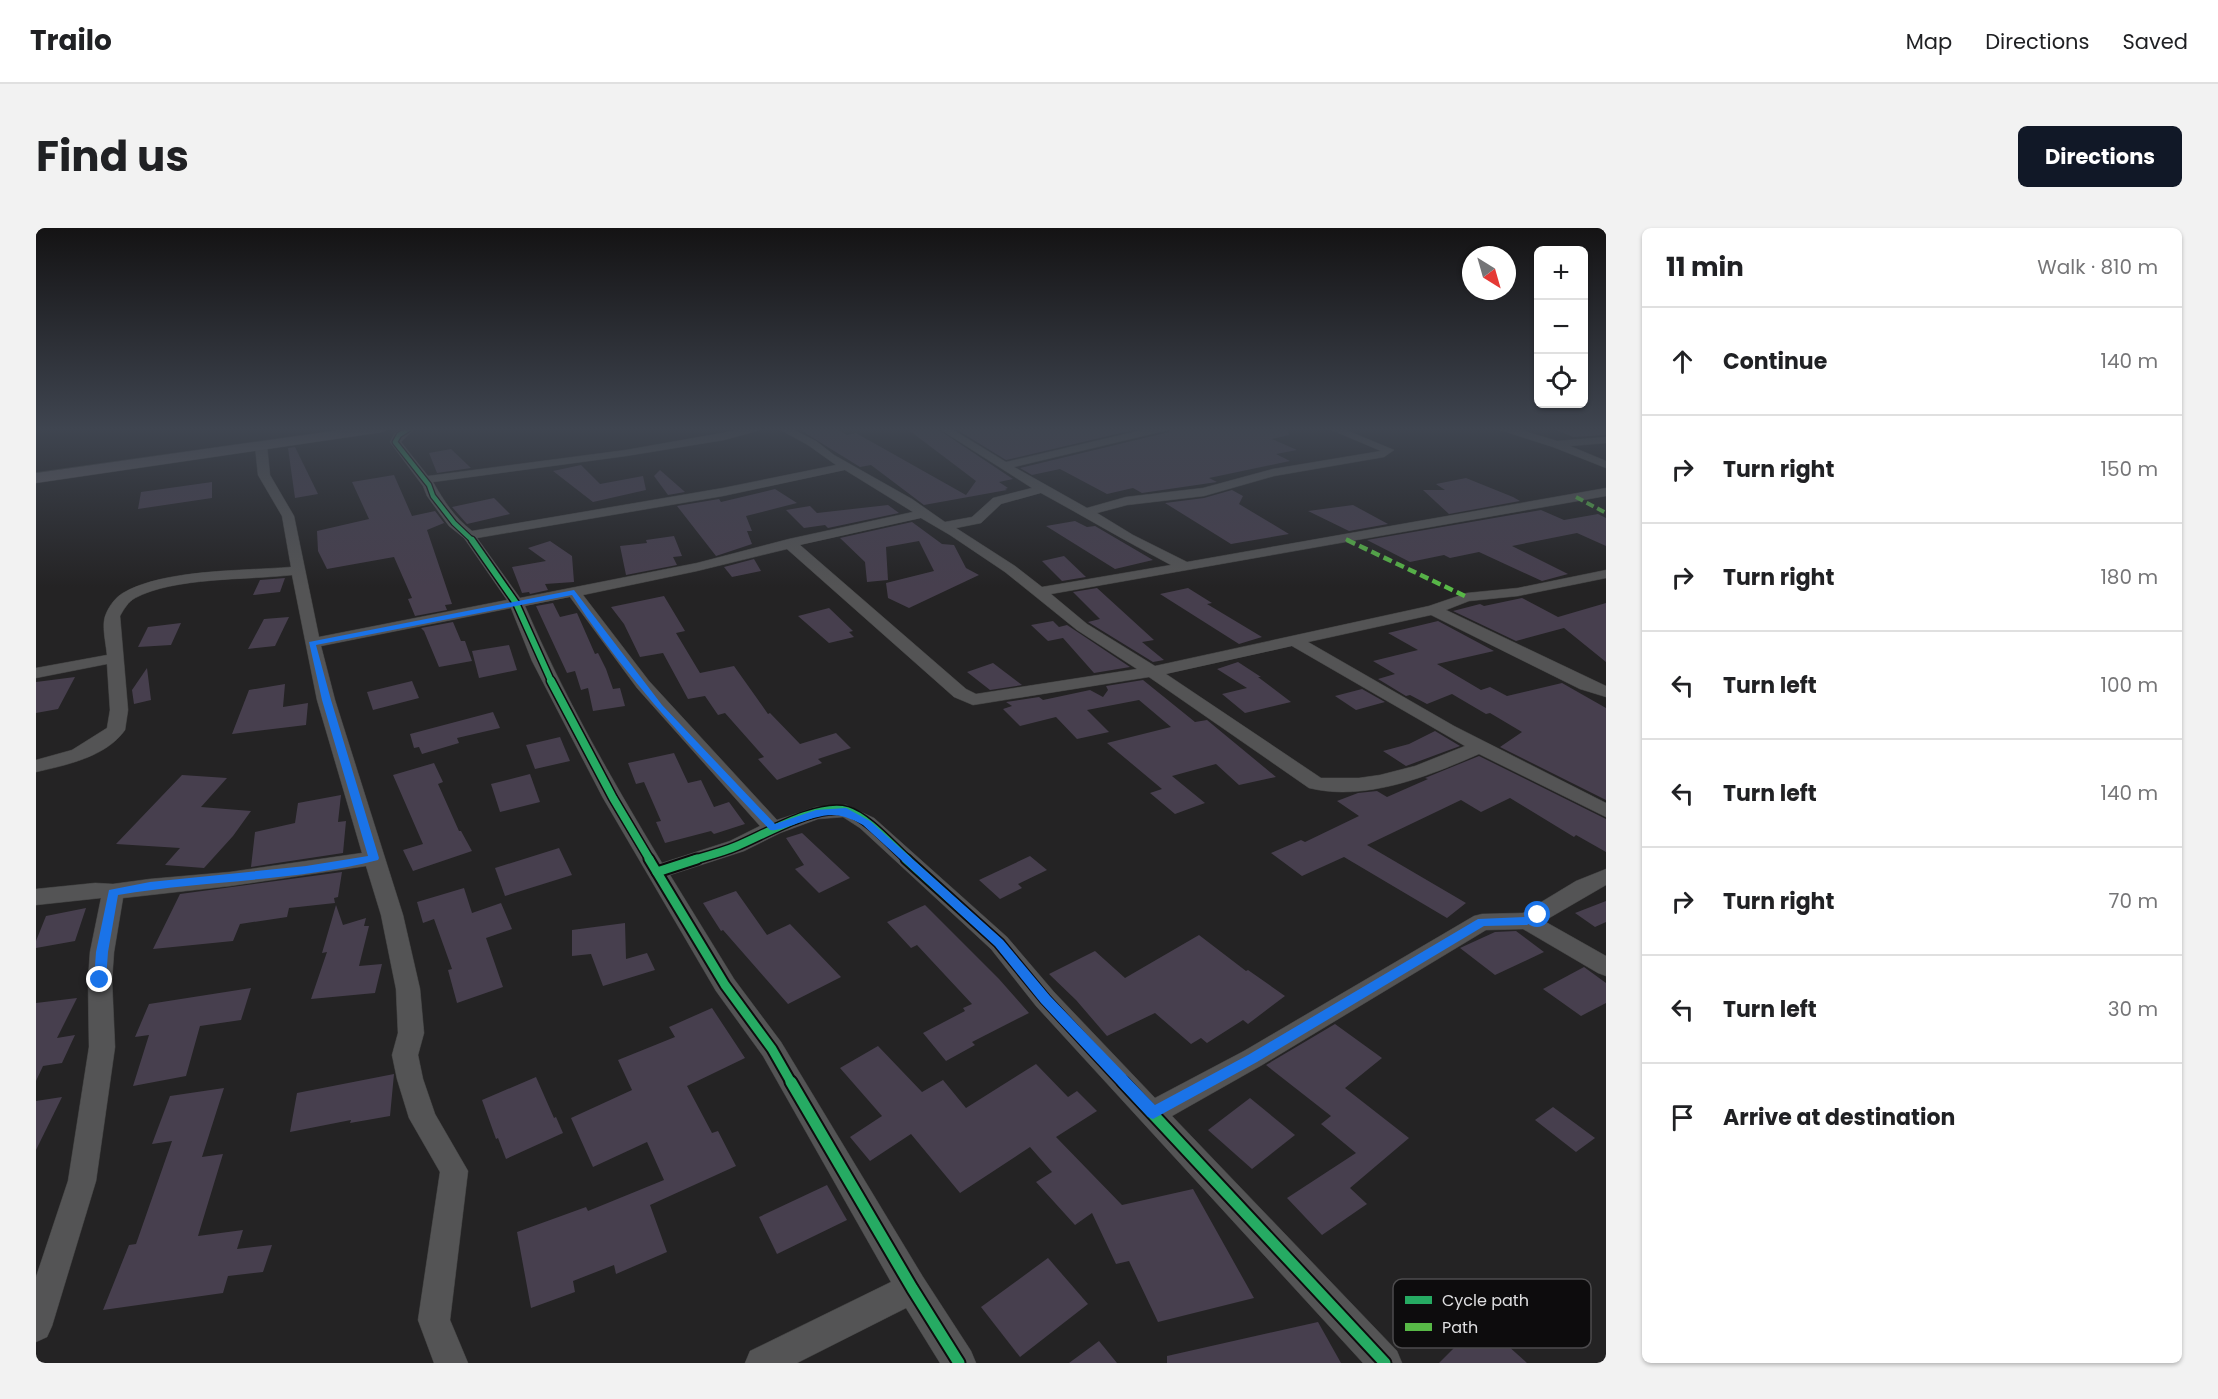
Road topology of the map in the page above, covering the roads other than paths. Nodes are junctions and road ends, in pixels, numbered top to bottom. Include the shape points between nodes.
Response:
1 (267, 481) edge
2 (425, 481) edge
3 (776, 481) edge
4 (873, 481) edge
5 (1028, 481) edge
6 (1244, 481) edge
7 (1041, 489) junction
8 (1606, 492) edge
9 (1086, 512) junction
10 (923, 514) junction
11 (944, 526) junction
12 (469, 535) junction
13 (789, 543) junction
14 (1183, 565) junction
15 (299, 570) junction
16 (1606, 574) edge
17 (574, 592) junction
18 (1040, 592) junction
19 (516, 603) junction
20 (1433, 610) junction
21 (1293, 640) junction
22 (312, 643) junction
23 (114, 658) junction
24 (1152, 672) junction
25 (36, 674) edge
26 (1606, 692) edge
27 (1481, 746) junction
28 (36, 766) edge
29 (1606, 811) edge
30 (773, 828) junction
31 (374, 858) junction
32 (657, 872) junction
33 (1606, 876) edge
34 (113, 892) junction
35 (36, 897) edge
36 (1527, 921) junction
37 (1606, 968) edge
38 (1153, 1113) junction
39 (912, 1288) junction
40 (36, 1326) edge
41 (451, 1363) edge
42 (762, 1363) edge
43 (959, 1363) edge
44 (1386, 1363) edge

1 - 15 street via 288,516
2 - 12 street via 454,523
3 - 12 street
4 - 10 street
5 - 7 street
6 - 9 street via 1203,492 1126,501
7 - 9 street
7 - 11 street via 997,501 976,520
8 - 14 street
9 - 14 street
10 - 11 street
10 - 13 street
11 - 18 street
12 - 19 street
13 - 17 street
13 - 24 street via 972,700
14 - 18 street
15 - 22 street
15 - 23 street via 190,581 128,596 112,616
16 - 20 street via 1518,592 1467,597
17 - 19 street
17 - 30 street via 659,706
18 - 24 street via 1082,627
19 - 22 street
19 - 32 street via 540,661 594,765
20 - 21 street
20 - 26 street
21 - 24 street
21 - 27 street via 1411,711
22 - 31 street
23 - 25 street
23 - 28 street via 119,710 116,730 95,748 69,760
24 - 27 street via 1317,784 1340,787 1386,780 1431,768
27 - 29 street
30 - 32 street via 737,846
30 - 38 street via 816,813 846,811 867,823 999,943 1045,999
31 - 34 street
31 - 41 street via 392,915 408,989 411,1033 405,1055 410,1079 423,1118 454,1171 434,1320
32 - 39 street via 725,985 772,1049
33 - 36 street
34 - 35 street via 94,890
34 - 40 street via 100,980 102,1047 82,1181
36 - 37 street
36 - 38 street via 1482,922
38 - 44 street
39 - 42 street
39 - 43 street

